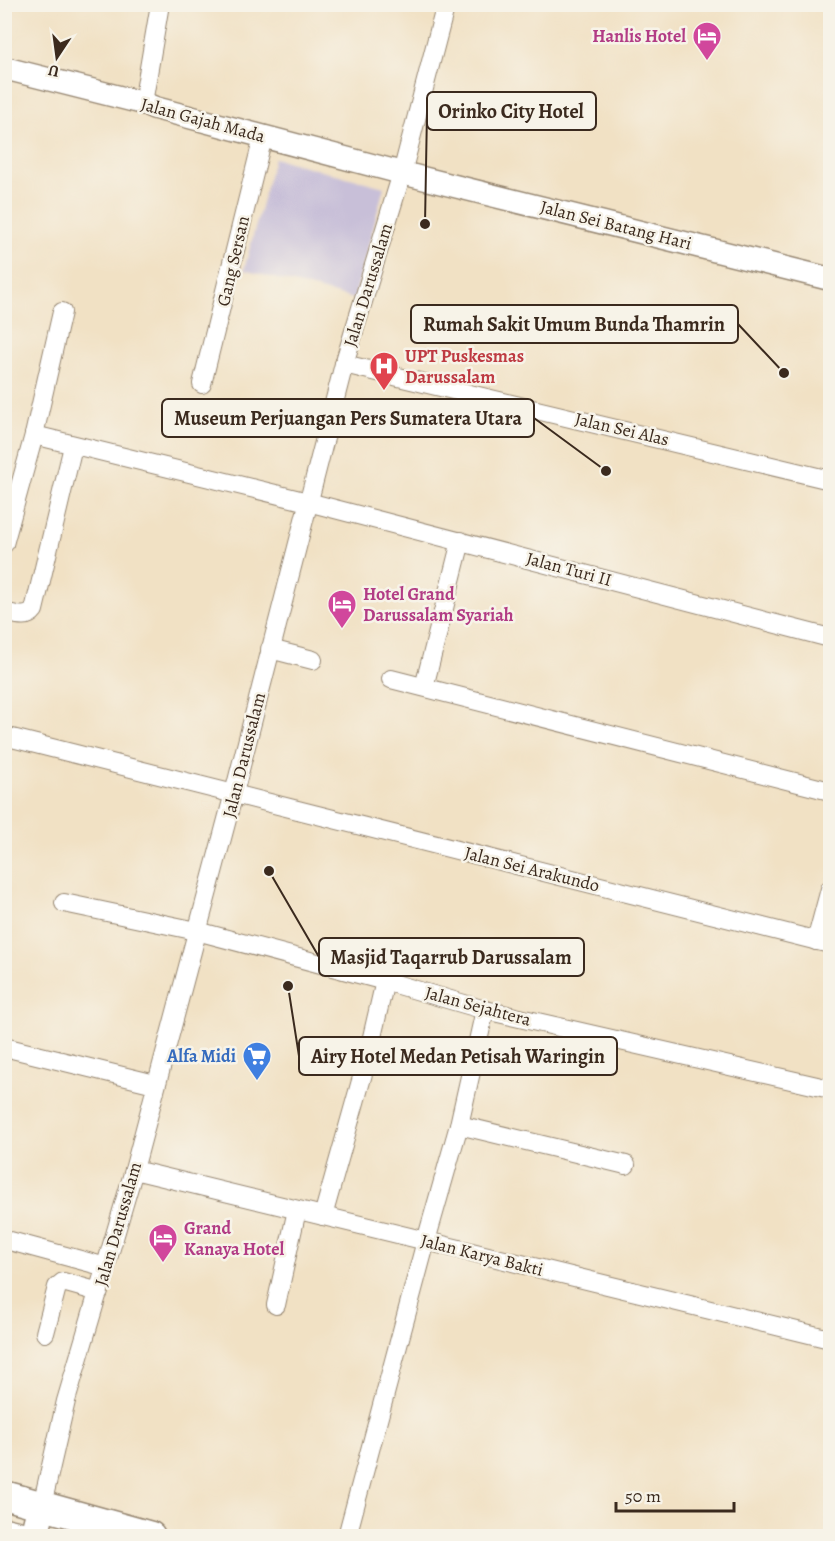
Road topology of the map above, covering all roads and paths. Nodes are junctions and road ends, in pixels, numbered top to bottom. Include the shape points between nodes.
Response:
1 (160, 4) edge
2 (446, 4) edge
3 (4, 68) edge
4 (143, 103) junction
5 (263, 137) junction
6 (402, 173) junction
7 (831, 279) edge
8 (62, 312) dead end
9 (344, 364) junction
10 (202, 384) dead end
11 (34, 435) junction
12 (73, 446) junction
13 (831, 480) edge
14 (308, 502) junction
15 (461, 541) junction
16 (4, 544) edge
17 (4, 612) edge
18 (831, 638) edge
19 (270, 649) junction
20 (313, 660) dead end
21 (391, 679) dead end
22 (424, 687) junction
23 (4, 736) edge
24 (831, 791) edge
25 (234, 793) junction
26 (831, 888) edge
27 (64, 903) dead end
28 (197, 931) junction
29 (823, 942) edge
30 (386, 981) junction
31 (485, 1010) junction
32 (4, 1047) edge
33 (155, 1084) junction
34 (831, 1089) edge
35 (459, 1125) junction
36 (626, 1165) dead end
37 (134, 1170) junction
38 (297, 1209) junction
39 (323, 1216) junction
40 (10, 1240) dead end
41 (426, 1241) junction
42 (106, 1267) junction
43 (99, 1292) junction
44 (276, 1305) dead end
45 (45, 1333) dead end
46 (831, 1339) edge
47 (4, 1495) edge
48 (42, 1505) junction
49 (4, 1532) edge
50 (21, 1536) edge
51 (34, 1536) edge
52 (151, 1536) edge
53 (347, 1536) edge

1 - 4 street
2 - 6 street, Jalan Darussalam
3 - 4 street, Jalan Gajah Mada
4 - 5 street, Jalan Gajah Mada
5 - 6 street, Jalan Gajah Mada
5 - 10 street, Gang Sersan
6 - 7 street, Jalan Sei Batang Hari
6 - 9 street, Jalan Darussalam
8 - 11 street
9 - 13 street, Jalan Sei Alas
9 - 14 street, Jalan Darussalam
11 - 12 street, Jalan Turi II
11 - 16 street
12 - 14 street, Jalan Turi II
12 - 17 street via 34,610 27,616
14 - 15 street, Jalan Turi II
14 - 19 street, Jalan Darussalam
15 - 18 street, Jalan Turi II
15 - 22 street
19 - 20 street
19 - 25 street, Jalan Darussalam
21 - 22 street
22 - 24 street
23 - 25 street, Jalan Sei Arakundo
25 - 28 street, Jalan Darussalam
25 - 29 street, Jalan Sei Arakundo
26 - 29 street
27 - 28 street, Jalan Sejahtera
28 - 30 street, Jalan Sejahtera
28 - 33 street, Jalan Darussalam
30 - 31 street, Jalan Sejahtera
30 - 39 street
31 - 34 street, Jalan Sejahtera
31 - 35 street
32 - 33 street
33 - 37 street, Jalan Darussalam
35 - 36 street
35 - 41 street
37 - 38 street, Jalan Karya Bakti
37 - 42 street, Jalan Darussalam
38 - 39 street, Jalan Karya Bakti
38 - 44 street
39 - 41 street, Jalan Karya Bakti
40 - 42 street
41 - 46 street, Jalan Karya Bakti
41 - 53 street
42 - 43 street, Jalan Darussalam
43 - 45 street via 59,1283
43 - 48 street, Jalan Darussalam via 66,1401
47 - 48 main road
48 - 51 main road
48 - 52 main road
49 - 50 main road

